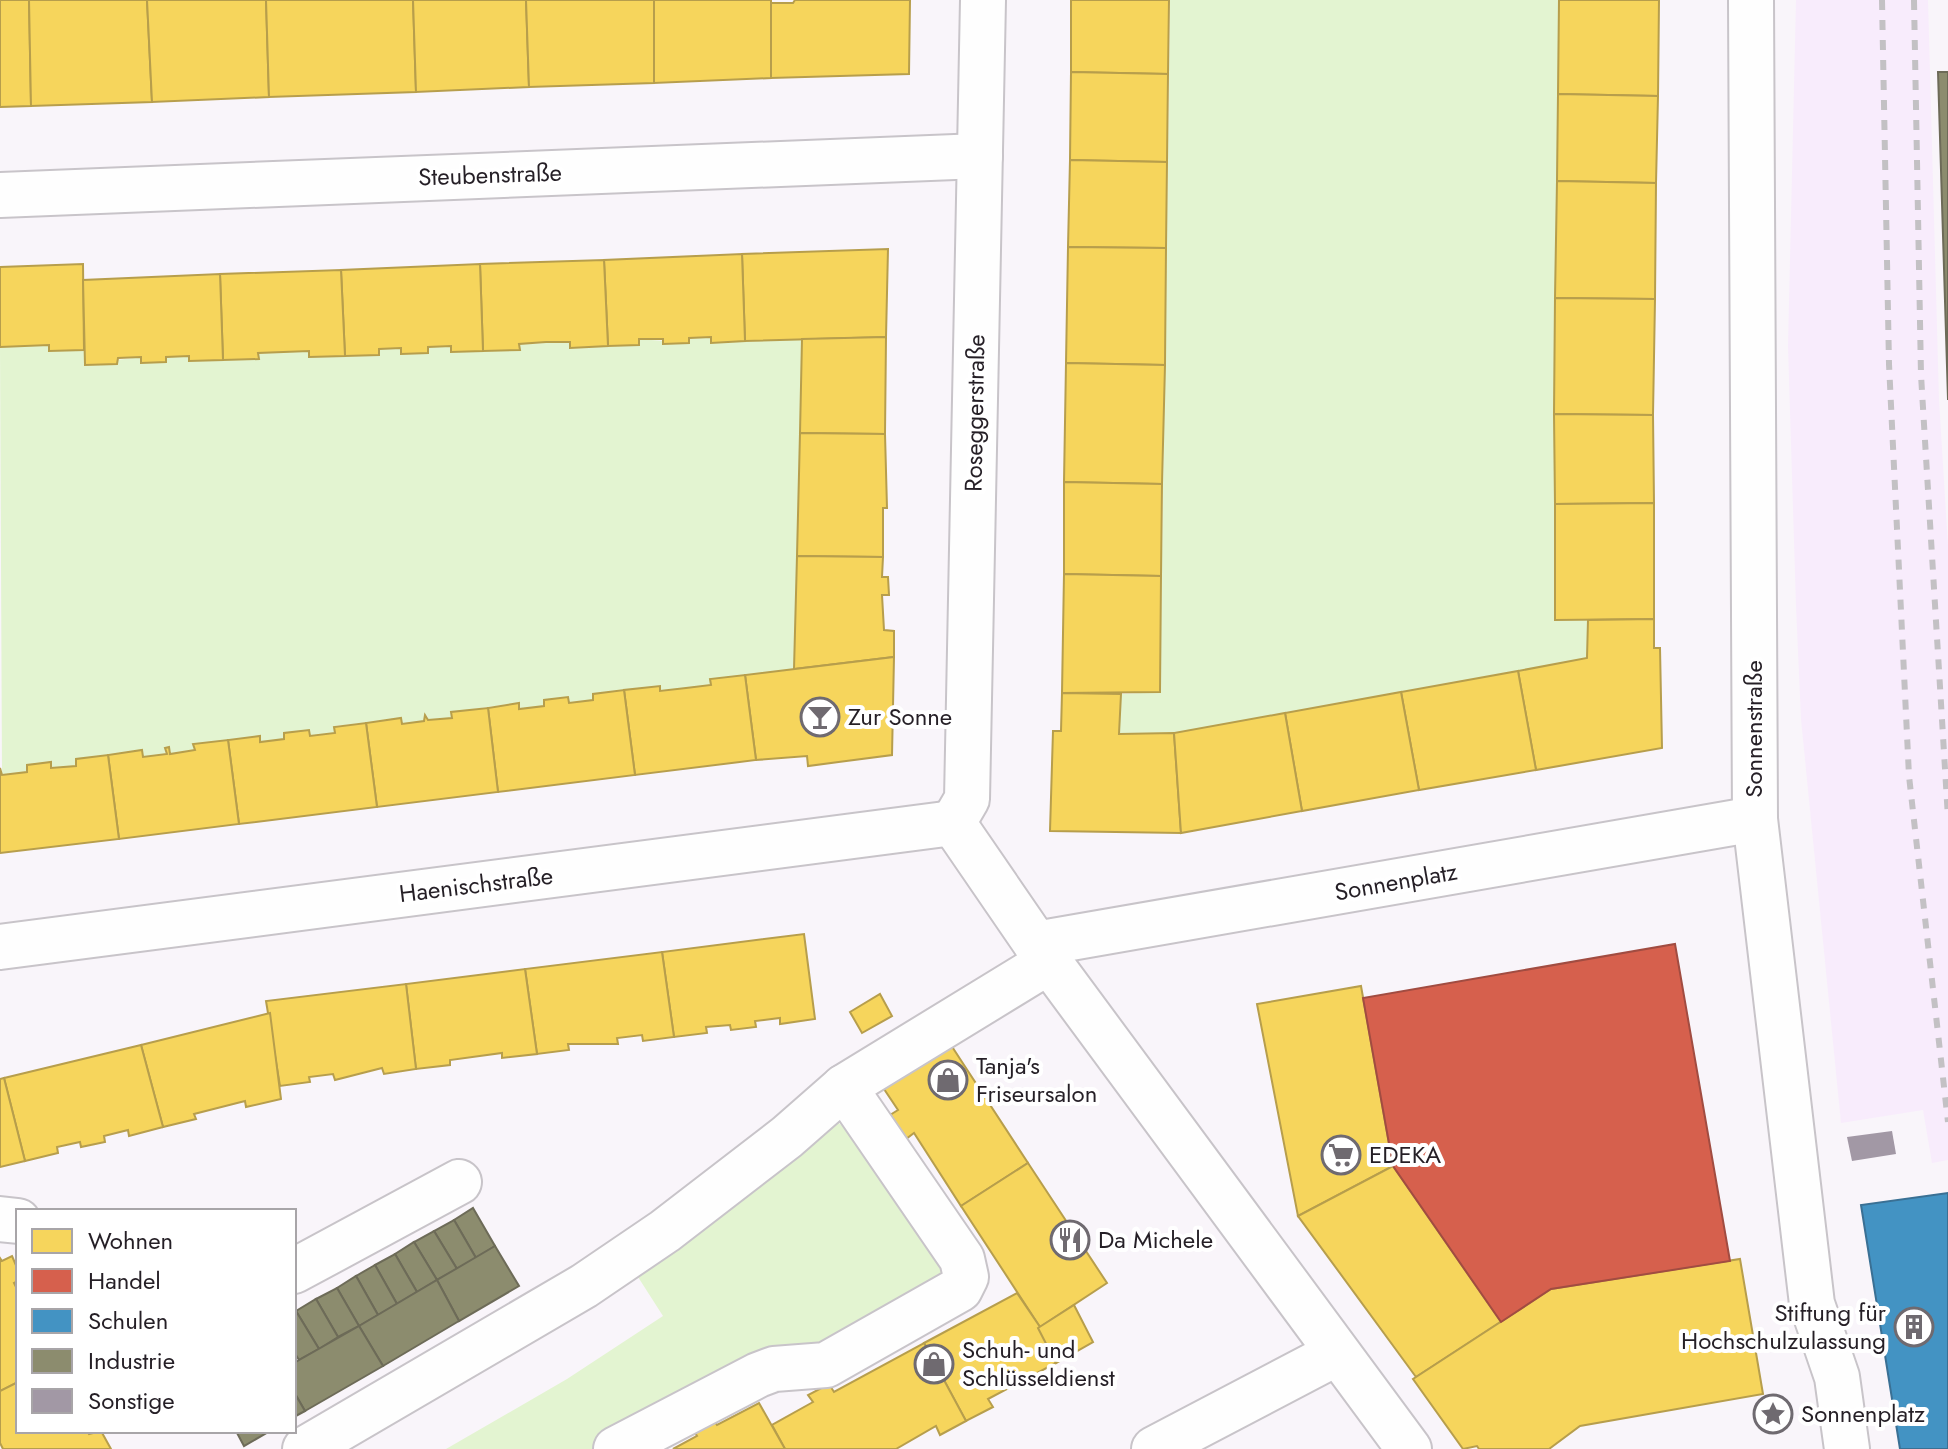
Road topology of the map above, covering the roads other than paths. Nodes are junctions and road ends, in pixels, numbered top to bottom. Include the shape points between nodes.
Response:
1 (983, 0) edge
2 (1751, 0) edge
3 (980, 156) junction
4 (0, 195) edge
5 (1755, 819) junction
6 (953, 823) junction
7 (0, 947) edge
8 (1043, 953) junction
9 (844, 1087) junction
10 (459, 1182) dead end
11 (296, 1270) edge
12 (1337, 1353) junction
13 (1166, 1446) edge
14 (305, 1449) edge
15 (616, 1449) edge
16 (1409, 1449) edge
17 (1847, 1449) edge

1 - 3 street, Roseggerstraße
2 - 5 street, Sonnenstraße
3 - 4 street, Steubenstraße
3 - 6 street, Roseggerstraße via 967,799
5 - 8 street, Sonnenplatz
5 - 17 street, Sonnenstraße via 1812,1304 1837,1377
6 - 7 street, Haenischstraße
6 - 8 street
8 - 9 street
8 - 12 street
9 - 14 street via 738,1175 584,1286
9 - 15 street via 962,1259 966,1277 960,1289 826,1365 758,1375
10 - 11 street
12 - 13 street
12 - 16 street

